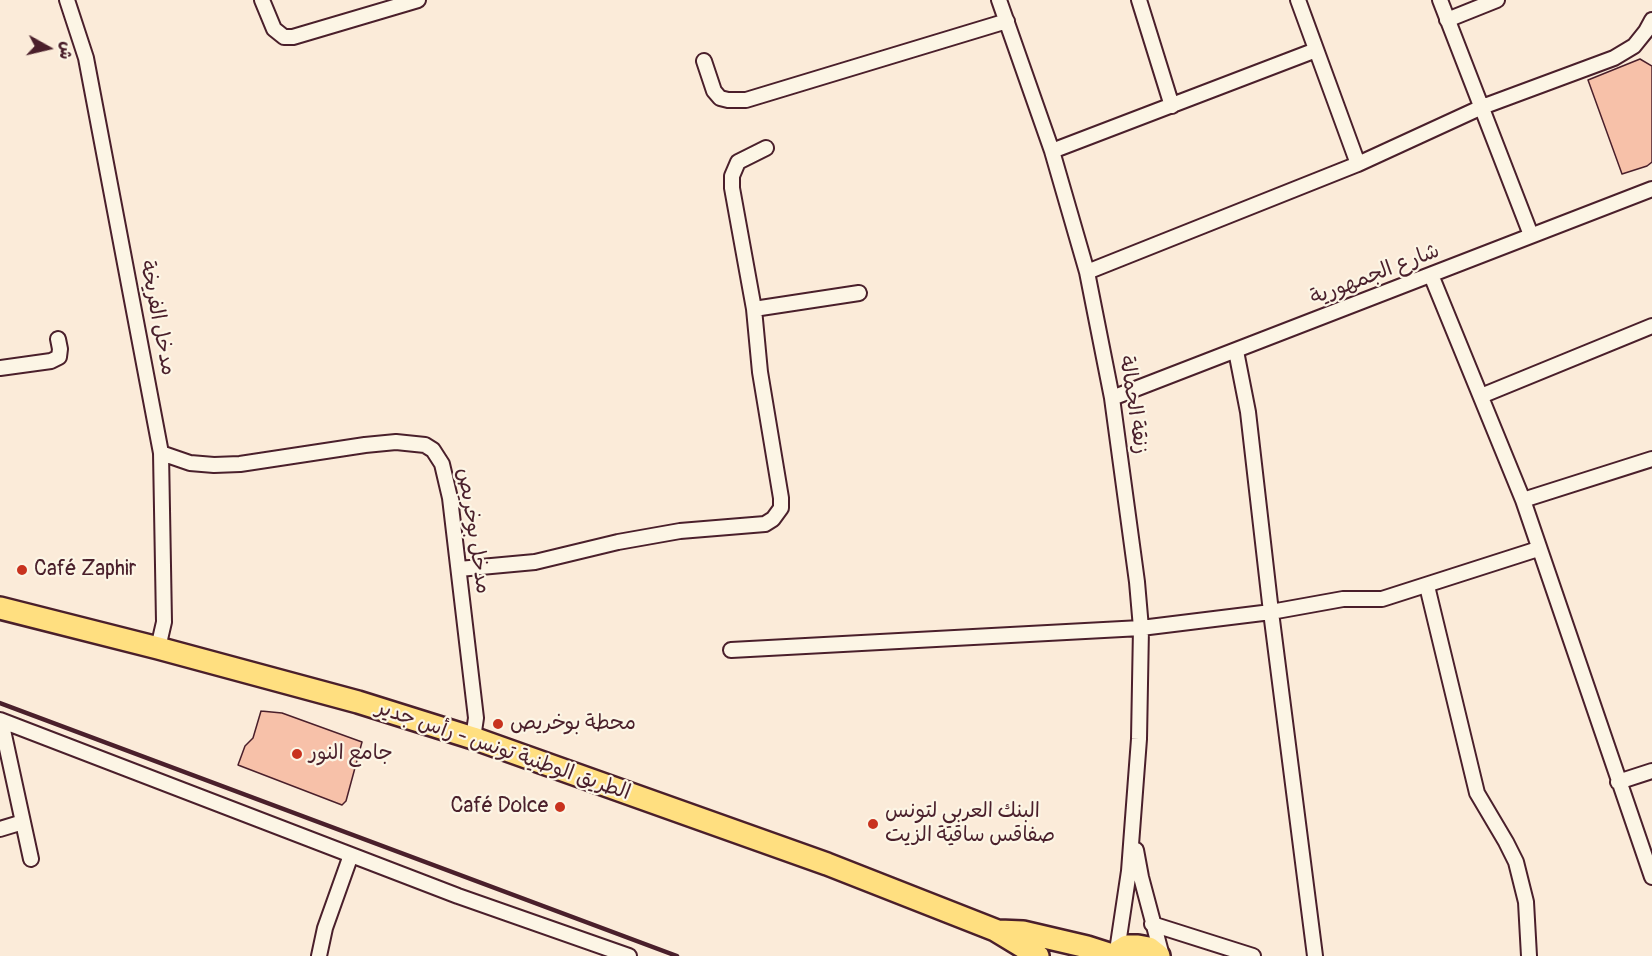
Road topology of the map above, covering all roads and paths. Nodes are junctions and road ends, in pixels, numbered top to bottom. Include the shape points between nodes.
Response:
1 (67, 0) edge
2 (262, 0) edge
3 (418, 0) edge
4 (999, 0) edge
5 (1139, 0) edge
6 (1298, 0) edge
7 (1440, 0) edge
8 (1497, 0) edge
9 (1447, 20) junction
10 (1652, 20) edge
11 (1007, 21) junction
12 (1316, 50) junction
13 (704, 61) dead end
14 (1172, 106) junction
15 (1482, 106) junction
16 (766, 148) dead end
17 (1052, 151) junction
18 (1358, 164) junction
19 (1652, 189) edge
20 (1532, 235) junction
21 (1087, 272) junction
22 (1431, 275) junction
23 (859, 293) dead end
24 (754, 309) junction
25 (1652, 326) edge
26 (58, 339) dead end
27 (1236, 351) junction
28 (0, 368) edge
29 (1481, 396) junction
30 (1112, 398) junction
31 (161, 453) junction
32 (1652, 459) edge
33 (1523, 500) junction
34 (1538, 549) junction
35 (459, 569) junction
36 (1427, 586) junction
37 (0, 608) edge
38 (1271, 612) junction
39 (1141, 628) junction
40 (158, 648) junction
41 (731, 650) dead end
42 (0, 720) edge
43 (474, 728) junction
44 (1652, 771) edge
45 (1618, 782) junction
46 (23, 822) junction
47 (0, 829) edge
48 (1132, 831) junction
49 (351, 855) junction
50 (31, 859) dead end
51 (1652, 877) edge
52 (1152, 924) junction
53 (995, 930) junction
54 (1113, 954) edge
55 (624, 955) edge
56 (319, 956) edge
57 (1038, 956) edge
58 (1161, 956) edge
59 (1252, 956) edge
60 (1315, 956) edge
61 (1529, 956) edge

1 - 31 street, مدخل الفريخة via 86,58
2 - 3 street via 274,29 293,37
4 - 11 street, زنقة الحمالة
5 - 14 street
6 - 12 street
7 - 9 street
8 - 9 street
9 - 15 street
10 - 15 street via 1634,46 1614,58
11 - 13 street via 746,100 720,98
11 - 17 street, زنقة الحمالة
12 - 14 street
12 - 18 street
14 - 17 street
15 - 18 street
15 - 20 street
16 - 24 street via 738,162 732,176
17 - 21 street, زنقة الحمالة
18 - 21 street
19 - 20 street, شارع الجمهورية
20 - 22 street, شارع الجمهورية
21 - 30 street, زنقة الحمالة
22 - 27 street, شارع الجمهورية
22 - 29 street
23 - 24 street
24 - 35 street via 781,498 773,519 765,524 680,531 618,542 535,562
25 - 29 street
26 - 28 street via 59,357
27 - 30 street, شارع الجمهورية
27 - 38 street via 1248,412
29 - 33 street
30 - 39 street, زنقة الحمالة
31 - 35 street, مدخل بوخريص via 190,463 240,464 365,445 425,445 438,456 446,477
31 - 40 street, مدخل الفريخة via 164,622
32 - 33 street
33 - 34 street
34 - 36 street
34 - 45 street
35 - 43 street, مدخل بوخريص
36 - 38 street via 1382,599 1343,598
36 - 61 street via 1477,793 1516,862 1526,902
37 - 40 main road, الطريق الوطنية تونس - رأس جدير
38 - 39 street
38 - 60 street
39 - 41 street
39 - 48 street, زنقة الحمالة
40 - 43 main road, الطريق الوطنية تونس - رأس جدير via 358,702
42 - 46 street
42 - 49 street
43 - 53 main road, الطريق الوطنية تونس - رأس جدير
44 - 45 street
45 - 51 street
46 - 47 street
46 - 50 street
48 - 52 street
48 - 54 street via 1126,891
49 - 55 street
49 - 56 street
52 - 58 street
52 - 59 street
53 - 54 main road, الطريق الوطنية تونس - رأس جدير via 1023,932
53 - 57 main road, الطريق الوطنية تونس - رأس جدير
54 - 58 main road via 1127,946 1138,946

